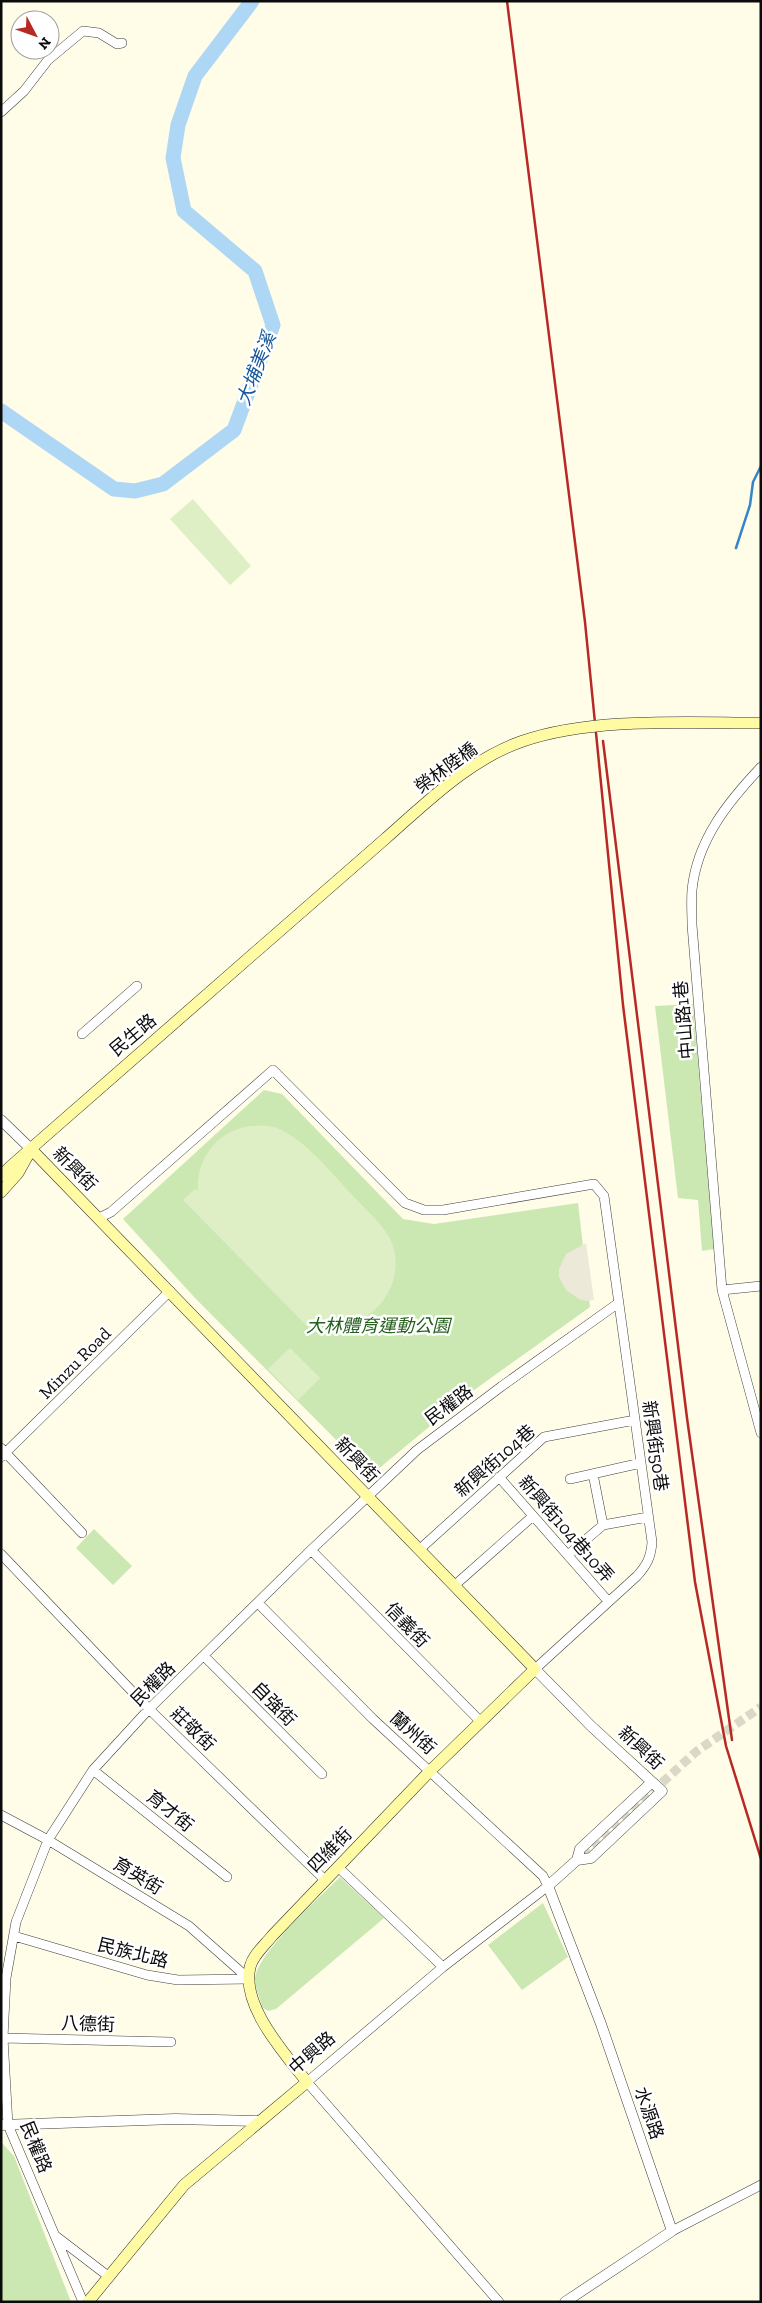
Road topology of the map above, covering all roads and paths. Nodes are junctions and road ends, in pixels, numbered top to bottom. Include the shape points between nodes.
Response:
1 (122, 43) dead end
2 (1, 112) edge
3 (761, 723) edge
4 (761, 767) edge
5 (259, 949) joint
6 (138, 986) dead end
7 (82, 1034) dead end
8 (1, 1120) edge
9 (31, 1149) junction
10 (1, 1176) edge
11 (1, 1192) edge
12 (99, 1218) junction
13 (761, 1286) edge
14 (722, 1290) junction
15 (170, 1291) junction
16 (617, 1304) junction
17 (635, 1420) junction
18 (761, 1433) edge
19 (3, 1452) edge
20 (641, 1463) junction
21 (593, 1474) junction
22 (499, 1477) junction
23 (570, 1479) dead end
24 (367, 1495) junction
25 (533, 1516) junction
26 (648, 1517) junction
27 (603, 1525) junction
28 (82, 1533) dead end
29 (420, 1549) junction
30 (311, 1550) junction
31 (1, 1554) edge
32 (568, 1555) junction
33 (455, 1586) junction
34 (608, 1601) junction
35 (258, 1603) junction
36 (204, 1656) junction
37 (535, 1669) junction
38 (149, 1709) junction
39 (480, 1722) junction
40 (93, 1770) junction
41 (430, 1771) junction
42 (322, 1774) dead end
43 (652, 1782) junction
44 (1, 1815) edge
45 (48, 1840) junction
46 (580, 1857) junction
47 (338, 1867) junction
48 (227, 1877) dead end
49 (326, 1880) junction
50 (548, 1886) junction
51 (14, 1936) junction
52 (442, 1967) junction
53 (4, 1978) edge
54 (249, 1979) junction
55 (3, 2038) junction
56 (171, 2042) dead end
57 (307, 2082) junction
58 (259, 2121) junction
59 (5, 2125) edge
60 (761, 2185) edge
61 (672, 2231) junction
62 (57, 2236) junction
63 (108, 2276) junction
64 (83, 2302) edge
65 (88, 2302) edge
66 (499, 2302) edge
67 (564, 2302) edge

1 - 2 street via 117,44 99,33 83,31 48,60 24,92
3 - 5 main road, 榮林陸橋, bridge via 611,725 559,731 523,741 480,760 429,800
4 - 14 street, 中山路1巷 via 735,794 714,824 700,854 692,890 692,925
5 - 9 main road, 民生路
6 - 7 street
8 - 9 street
9 - 10 main road, 民生路
9 - 11 main road, 民生路 via 18,1173
9 - 12 main road, 新興街
12 - 15 main road, 新興街
12 - 16 street, 新興街50巷 via 111,1212 273,1070 405,1203 424,1210 443,1210 594,1184 604,1196
13 - 14 street
14 - 18 street, 中山路1巷
15 - 19 street, Minzu Road via 62,1400
15 - 24 main road, 新興街
16 - 17 street, 新興街50巷
16 - 24 street, 民權路 via 494,1391 417,1450
17 - 20 street, 新興街50巷
17 - 22 street, 新興街104巷 via 544,1437
19 - 28 street
20 - 21 street
20 - 26 street, 新興街50巷
21 - 23 street
21 - 27 street
22 - 25 street, 新興街104巷10弄
22 - 29 street, 新興街104巷
24 - 29 main road, 新興街
24 - 30 street, 民權路
25 - 32 street, 新興街104巷10弄
25 - 33 street
26 - 27 street
26 - 34 street, 新興街50巷 via 652,1542 647,1565
27 - 32 street
29 - 33 main road, 新興街
30 - 35 street, 民權路
30 - 39 street, 信義街
31 - 38 street, 莊敬街
32 - 34 street, 新興街104巷10弄
33 - 37 main road, 新興街
34 - 37 street, 新興街50巷
35 - 36 street, 民權路
35 - 41 street, 蘭州街
36 - 38 street, 民權路
36 - 42 street, 自強街
37 - 39 main road, 四維街
37 - 43 street, 新興街
38 - 40 street, 民權路
38 - 49 street, 莊敬街
39 - 41 main road, 四維街
40 - 45 street, 民權路
40 - 48 street, 育才街
41 - 47 main road, 四維街
41 - 50 street, 蘭州街 via 543,1876
43 - 46 street via 580,1849
43 - 46 street, 新興街 via 662,1791 591,1858
44 - 45 street, 育英街
45 - 51 street, 民權路 via 16,1922
45 - 54 street, 育英街 via 189,1926
46 - 50 street, 中興路
47 - 49 main road, 四維街
47 - 52 street
49 - 54 main road, 四維街 via 254,1958
50 - 52 street, 中興路
50 - 61 street, 水源路 via 601,2024
51 - 53 street, 民權路
51 - 54 street, 民族北路 via 155,1976 178,1980
52 - 57 street, 中興路
53 - 55 street, 民權路
54 - 57 main road via 262,2024
55 - 56 street, 八德街
55 - 59 street, 民權路
57 - 58 main road, 中興路
57 - 66 street
58 - 59 street via 176,2119
58 - 63 main road, 中興路 via 184,2185
59 - 62 street, 民權路
60 - 61 street
61 - 67 street
62 - 63 street, 民權路
62 - 64 street, 民權路
63 - 65 main road, 中興路

